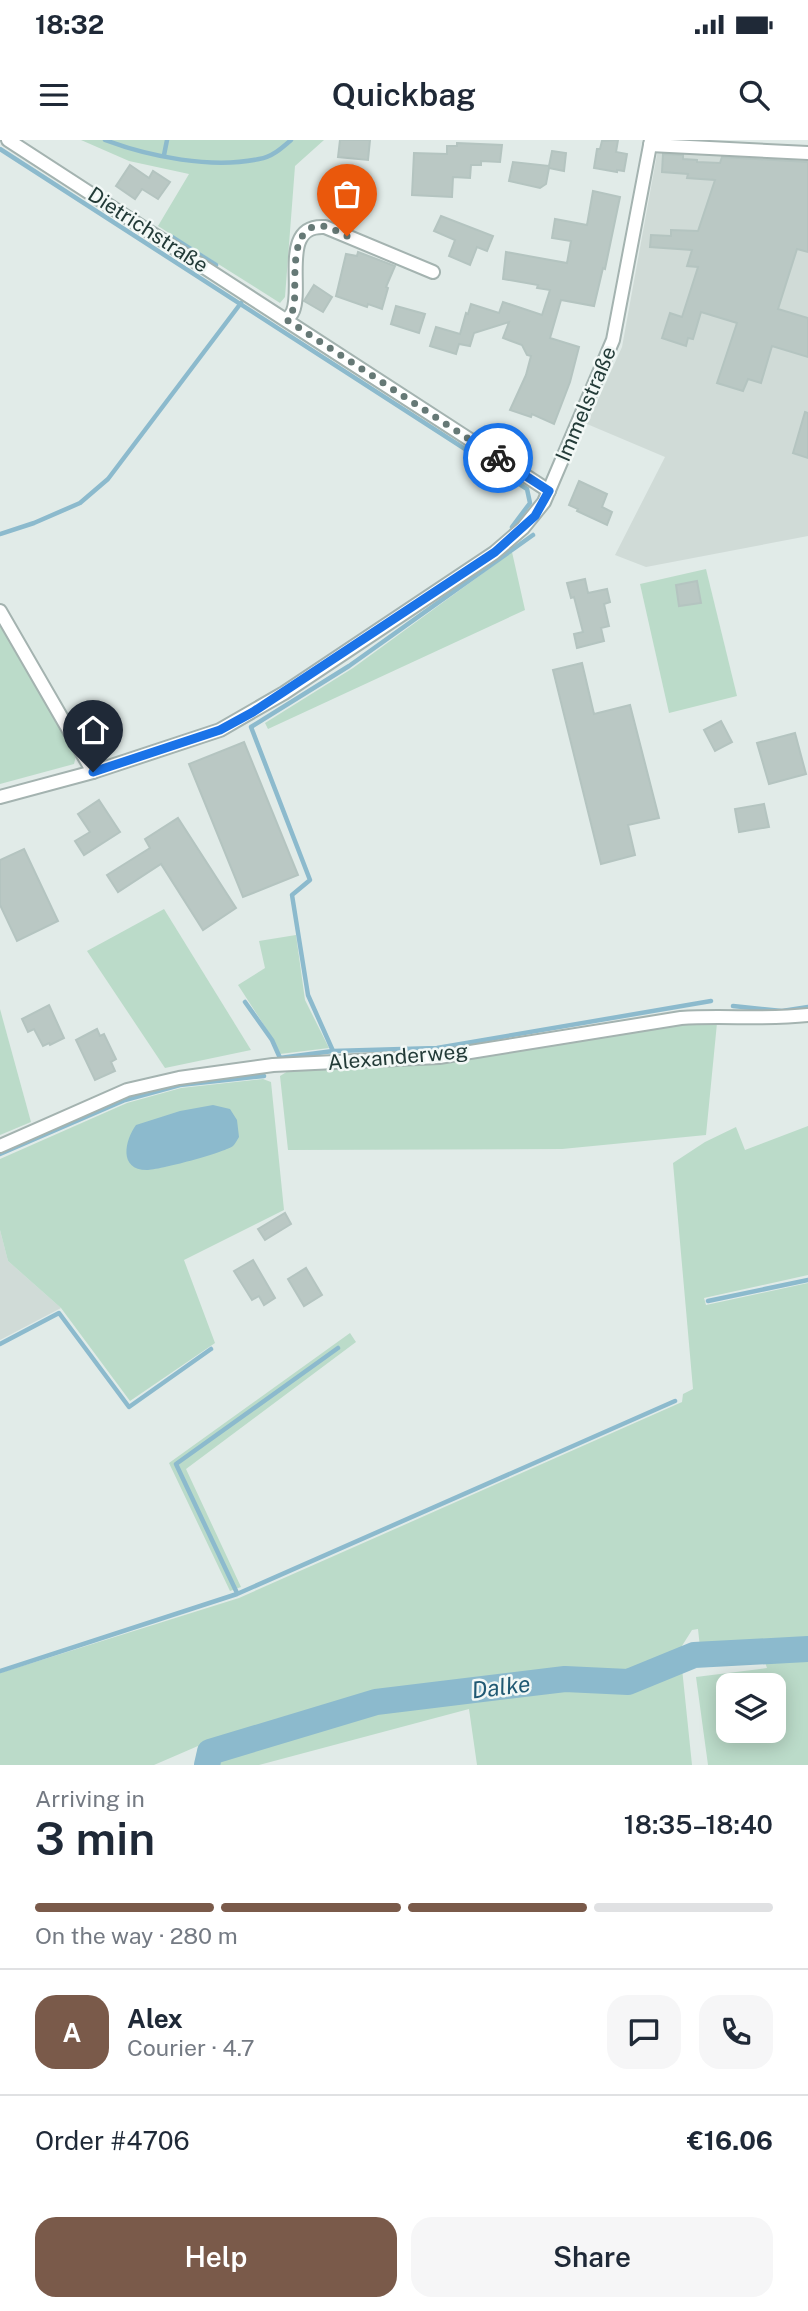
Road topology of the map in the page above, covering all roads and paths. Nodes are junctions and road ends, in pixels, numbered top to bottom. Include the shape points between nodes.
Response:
1 (8, 140) edge
2 (650, 143) edge
3 (808, 153) edge
4 (433, 272) dead end
5 (287, 320) junction
6 (549, 491) junction
7 (0, 611) edge
8 (93, 772) junction
9 (0, 797) edge
10 (808, 1015) edge
11 (0, 1146) edge

1 - 5 street, Dietrichstraße
2 - 3 street
2 - 6 street, Immelstraße via 613,340
4 - 5 street via 315,226 299,241 294,309
5 - 6 street, Dietrichstraße
6 - 8 street, Immelstraße via 535,516 495,552 264,706 220,730
7 - 8 street
8 - 9 street, Immelstraße
10 - 11 street, Alexanderweg via 681,1018 439,1057 273,1065 179,1078 127,1090

